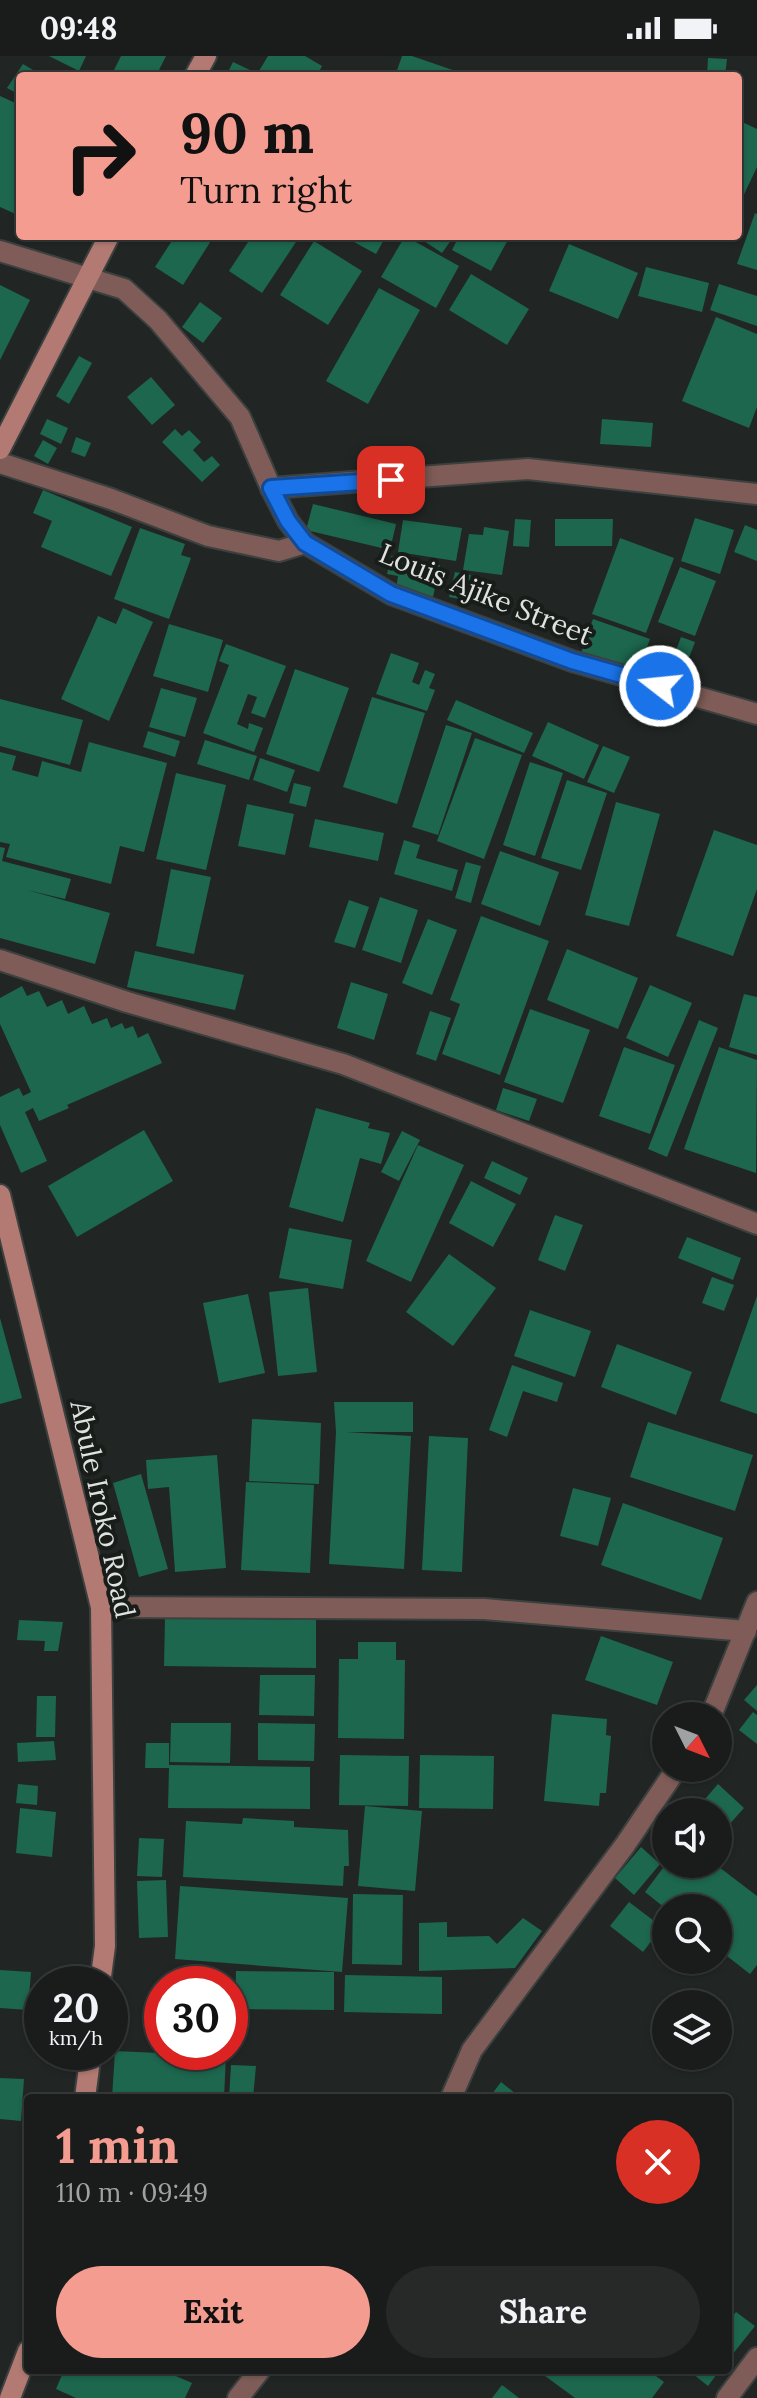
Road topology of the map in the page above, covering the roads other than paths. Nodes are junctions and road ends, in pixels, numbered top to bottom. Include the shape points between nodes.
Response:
1 (107, 240) edge
2 (0, 251) edge
3 (87, 278) junction
4 (0, 449) edge
5 (0, 463) edge
6 (271, 488) junction
7 (757, 494) edge
8 (305, 543) junction
9 (757, 714) edge
10 (0, 960) edge
11 (0, 1195) edge
12 (757, 1224) edge
13 (757, 1602) edge
14 (101, 1607) junction
15 (746, 1631) junction
16 (717, 1702) edge
17 (667, 1782) edge
18 (102, 1966) edge
19 (89, 2070) edge
20 (86, 2094) edge
21 (453, 2094) edge
22 (757, 2358) edge
23 (24, 2361) edge
24 (257, 2374) edge
25 (10, 2398) edge
26 (238, 2398) edge
27 (727, 2398) edge

1 - 3 street
2 - 3 street, Louis Ajike Street
3 - 4 street
3 - 6 street, Louis Ajike Street via 124,289 158,320 240,417
5 - 8 street via 208,536 279,551
6 - 7 street via 528,469
6 - 8 street, Louis Ajike Street
8 - 9 street, Louis Ajike Street via 391,594 572,661
10 - 12 street via 343,1064
11 - 14 street, Abule Iroko Road
13 - 15 street
14 - 15 street via 484,1609
14 - 18 street, Abule Iroko Road
15 - 16 street
17 - 21 street via 472,2050
19 - 20 street
22 - 27 street
23 - 25 street
24 - 26 street

